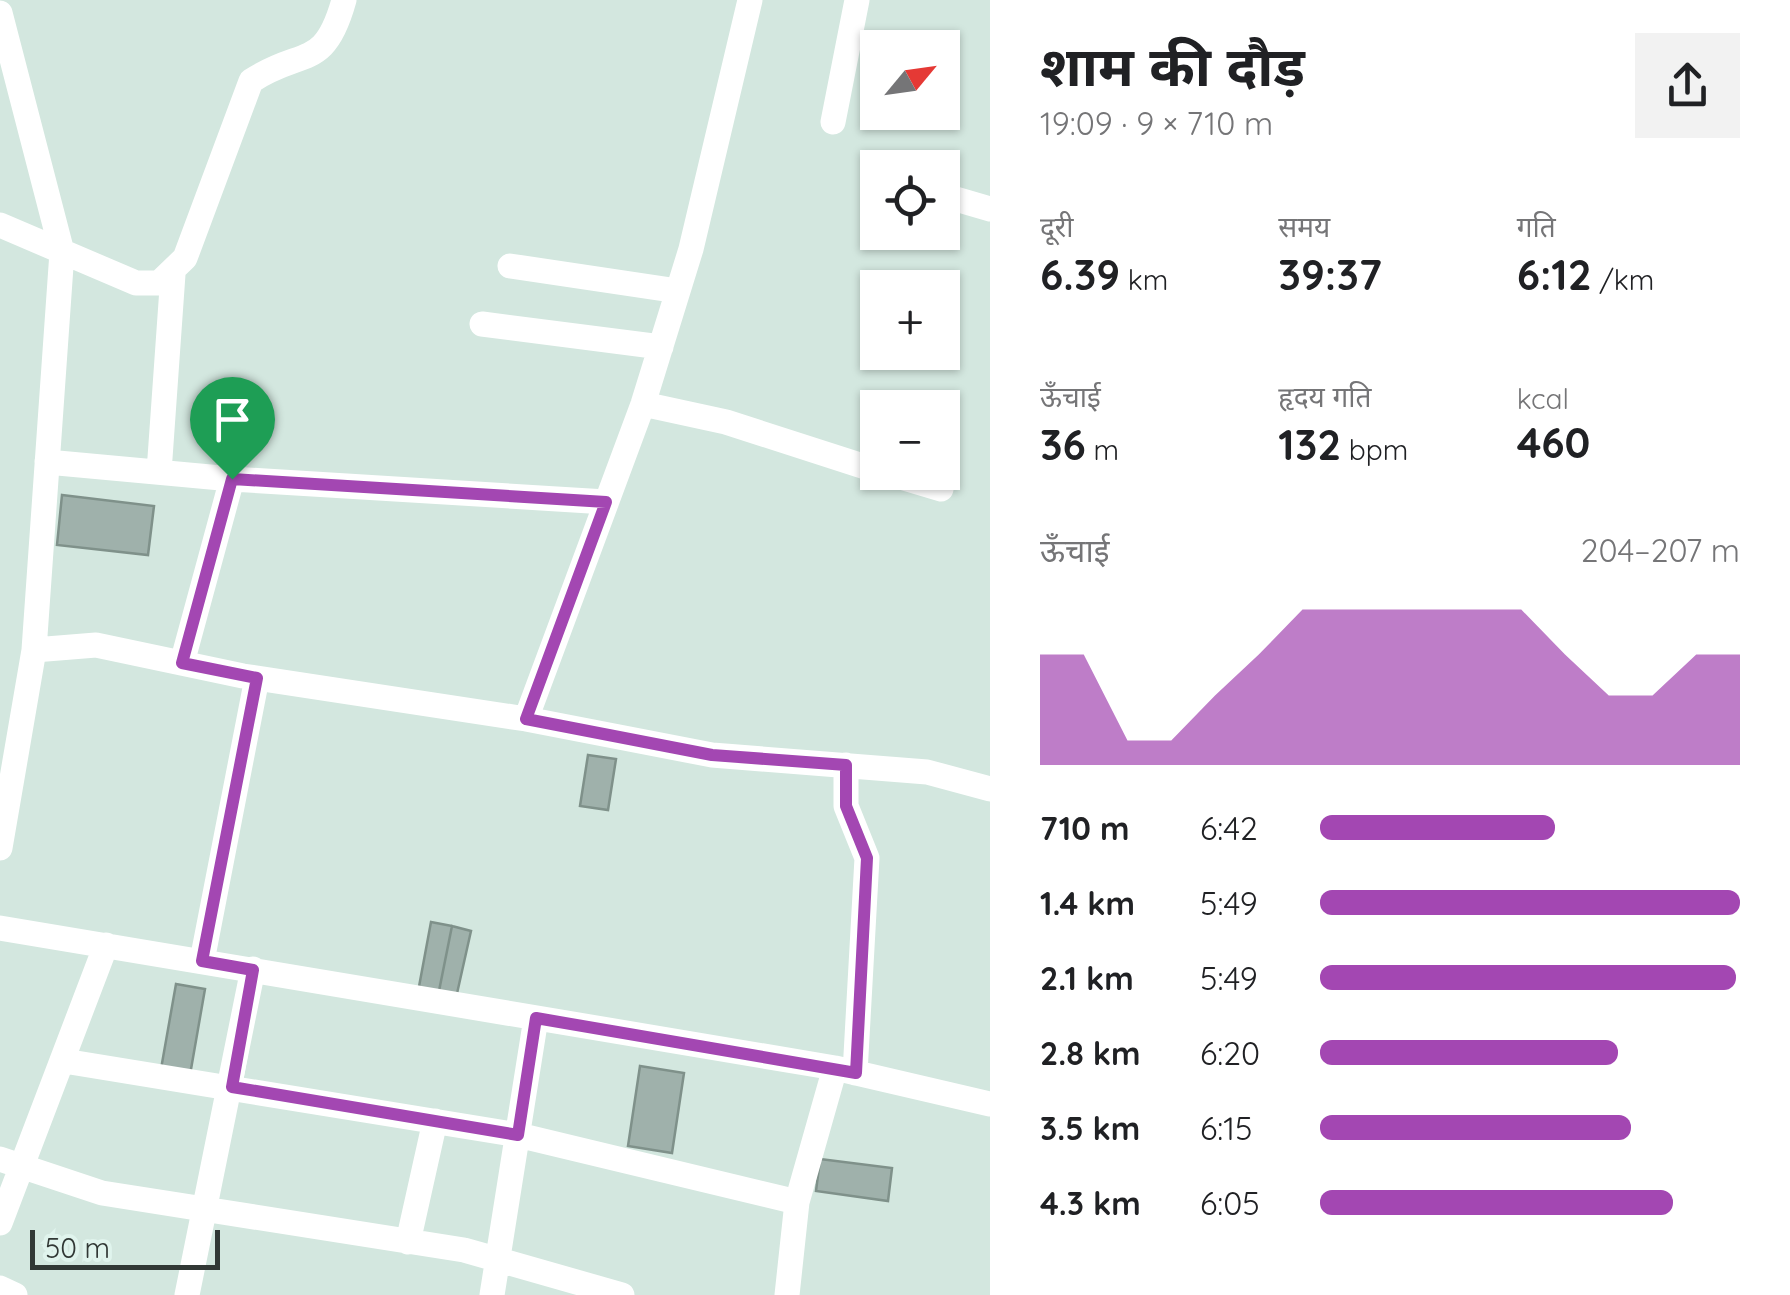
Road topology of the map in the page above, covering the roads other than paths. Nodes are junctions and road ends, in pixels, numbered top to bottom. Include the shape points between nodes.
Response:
1 (344, 0) edge
2 (750, 0) edge
3 (857, 0) edge
4 (0, 12) edge
5 (834, 122) dead end
6 (960, 200) edge
7 (990, 209) edge
8 (0, 224) edge
9 (62, 252) junction
10 (510, 266) dead end
11 (173, 274) junction
12 (678, 291) junction
13 (482, 324) dead end
14 (661, 347) junction
15 (643, 404) junction
16 (47, 462) junction
17 (860, 465) edge
18 (158, 472) junction
19 (232, 479) junction
20 (606, 502) junction
21 (34, 650) junction
22 (182, 663) junction
23 (257, 678) junction
24 (526, 719) junction
25 (9, 744) edge
26 (846, 765) junction
27 (990, 789) edge
28 (0, 848) edge
29 (0, 928) edge
30 (106, 945) junction
31 (202, 961) junction
32 (253, 970) junction
33 (536, 1018) junction
34 (64, 1061) junction
35 (845, 1071) junction
36 (232, 1087) junction
37 (990, 1104) edge
38 (436, 1121) junction
39 (518, 1135) junction
40 (10, 1163) edge
41 (798, 1202) junction
42 (205, 1210) junction
43 (0, 1223) edge
44 (408, 1242) junction
45 (500, 1264) junction
46 (0, 1288) edge
47 (16, 1295) edge
48 (187, 1295) edge
49 (492, 1295) edge
50 (622, 1295) edge
51 (787, 1295) edge

1 - 11 street via 331,40 319,52 252,81
2 - 12 street
3 - 5 street
4 - 9 street
6 - 7 street
8 - 9 street
9 - 11 street via 136,283 158,283
9 - 16 street
10 - 12 street
11 - 18 street
12 - 14 street
13 - 14 street
14 - 15 street
15 - 17 street via 726,422
15 - 20 street
16 - 18 street
16 - 21 street
18 - 19 street
19 - 20 street
19 - 22 street
20 - 24 street
21 - 22 street via 96,645
21 - 25 street
22 - 23 street
23 - 24 street
23 - 31 street
24 - 26 street via 712,755
25 - 28 street
26 - 27 street via 927,772
26 - 35 street via 846,806 867,858
29 - 30 street
30 - 31 street
30 - 34 street
31 - 32 street
32 - 33 street
32 - 36 street
33 - 35 street
33 - 39 street
34 - 36 street
34 - 40 street
35 - 37 street
35 - 41 street
36 - 38 street
36 - 42 street
38 - 39 street
38 - 44 street
39 - 41 street
39 - 45 street
40 - 42 street via 102,1193
40 - 43 street
41 - 51 street
42 - 44 street
42 - 48 street
44 - 45 street via 464,1250
45 - 49 street
45 - 50 street
46 - 47 street

